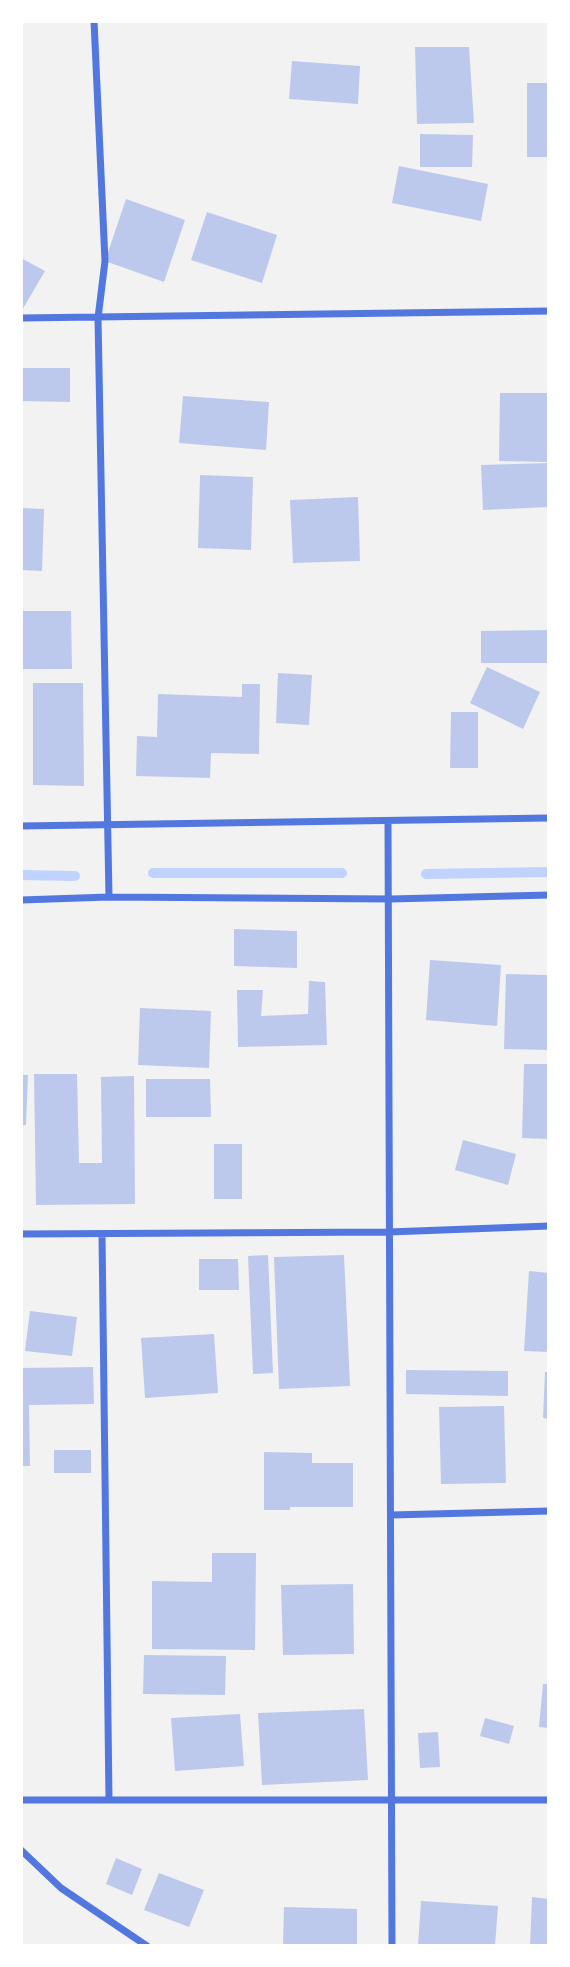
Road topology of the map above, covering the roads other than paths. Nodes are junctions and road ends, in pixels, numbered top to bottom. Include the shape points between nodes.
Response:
1 (95, 21) edge
2 (549, 311) edge
3 (21, 317) edge
4 (98, 318) junction
5 (549, 818) edge
6 (388, 823) junction
7 (109, 825) junction
8 (21, 826) edge
9 (549, 895) edge
10 (109, 897) junction
11 (391, 899) junction
12 (21, 900) edge
13 (549, 1226) edge
14 (389, 1232) junction
15 (21, 1234) edge
16 (102, 1234) junction
17 (549, 1511) edge
18 (391, 1515) junction
19 (21, 1800) edge
20 (109, 1800) junction
21 (391, 1800) junction
22 (549, 1800) edge
23 (21, 1850) edge
24 (147, 1946) edge
25 (392, 1946) edge

1 - 4 street via 105,261
2 - 4 street
3 - 4 street
4 - 7 street
5 - 6 street
6 - 7 street
6 - 11 street
7 - 8 street
7 - 10 street
9 - 11 street
10 - 11 street
10 - 12 street
11 - 14 street
13 - 14 street
14 - 16 street
14 - 18 street
15 - 16 street
16 - 20 street
17 - 18 street
18 - 21 street
19 - 20 street
20 - 21 street
21 - 22 street
21 - 25 street
23 - 24 street via 61,1888

